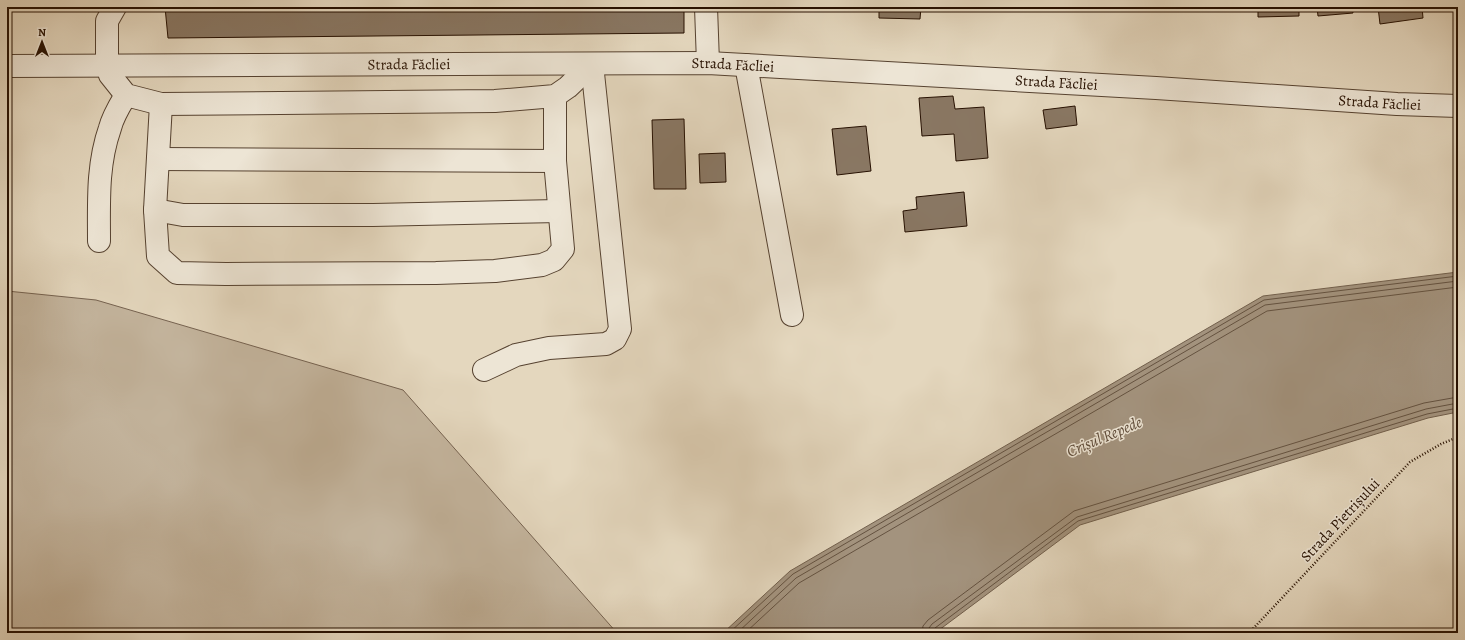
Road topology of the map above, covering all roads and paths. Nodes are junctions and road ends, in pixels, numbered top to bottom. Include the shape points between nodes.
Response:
1 (115, 7) edge
2 (706, 7) edge
3 (708, 63) junction
4 (592, 64) junction
5 (746, 65) junction
6 (7, 66) edge
7 (107, 66) junction
8 (126, 95) junction
9 (555, 96) junction
10 (161, 104) junction
11 (1458, 106) edge
12 (158, 159) junction
13 (555, 161) junction
14 (155, 210) junction
15 (559, 211) junction
16 (99, 241) dead end
17 (792, 316) dead end
18 (484, 370) dead end
19 (1458, 437) edge
20 (1249, 633) edge

1 - 7 street via 107,21
2 - 3 street
3 - 4 street, Strada Făcliei
3 - 5 street, Strada Făcliei
4 - 7 street, Strada Făcliei
4 - 9 street
4 - 18 street via 620,329 615,339 606,344 549,348 516,355
5 - 11 street, Strada Făcliei
5 - 17 street
6 - 7 street, Strada Făcliei
7 - 8 street via 110,75
8 - 10 street
8 - 16 street via 110,126 104,148 99,183
9 - 10 street via 494,102
9 - 13 street
10 - 12 street
12 - 13 street
12 - 14 street
13 - 15 street
14 - 15 street via 183,215 373,215
14 - 15 street via 158,256 177,273 226,274 436,273 495,271 542,265 554,260 563,250
19 - 20 path, Strada Pietrișului via 1410,462

